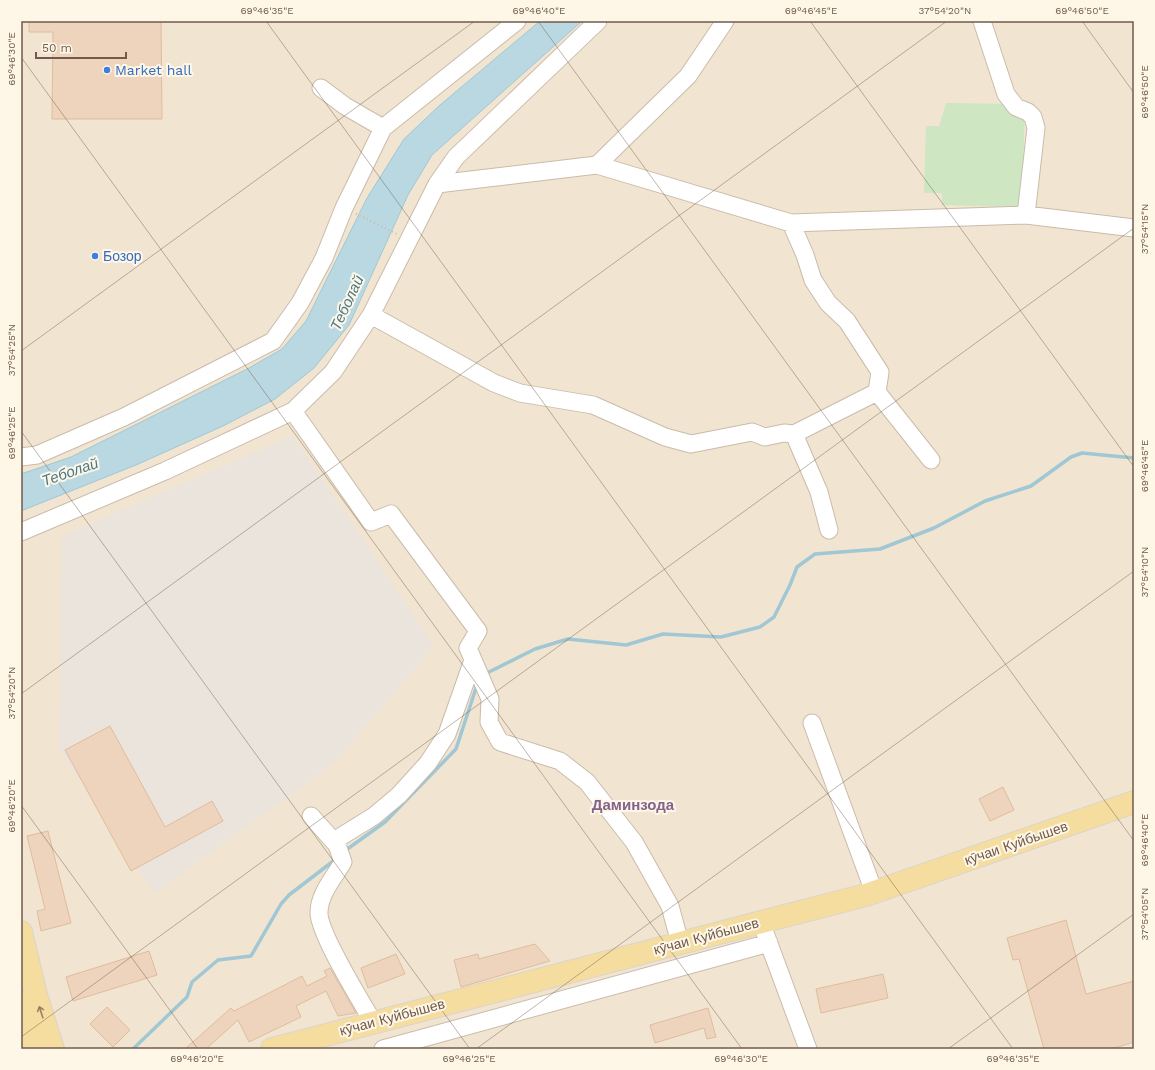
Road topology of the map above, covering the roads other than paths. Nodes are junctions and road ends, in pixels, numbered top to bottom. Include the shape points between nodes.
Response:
1 (517, 21) edge
2 (598, 21) edge
3 (725, 21) edge
4 (982, 21) edge
5 (321, 88) dead end
6 (384, 128) junction
7 (597, 165) junction
8 (437, 184) junction
9 (1026, 215) junction
10 (791, 223) junction
11 (1134, 228) edge
12 (371, 315) junction
13 (877, 392) junction
14 (293, 411) junction
15 (794, 434) junction
16 (21, 457) edge
17 (931, 460) dead end
18 (829, 530) dead end
19 (21, 532) edge
20 (478, 672) junction
21 (812, 723) dead end
22 (1134, 802) edge
23 (311, 816) dead end
24 (337, 845) junction
25 (874, 892) junction
26 (761, 922) junction
27 (21, 932) edge
28 (680, 943) junction
29 (769, 943) junction
30 (21, 1003) edge
31 (373, 1022) junction
32 (35, 1049) edge
33 (53, 1049) edge
34 (272, 1049) edge
35 (383, 1049) edge
36 (808, 1049) edge

1 - 6 street
2 - 8 street via 456,157
3 - 7 street via 688,76
4 - 9 street via 1006,94 1016,107 1033,117 1036,128
5 - 6 street via 345,106
6 - 16 street via 344,208 324,258 300,303 273,341 124,417 38,455
7 - 8 street
7 - 10 street
8 - 12 street
9 - 10 street
9 - 11 street
10 - 13 street via 813,280 828,303 847,321 880,372
12 - 14 street via 333,372
12 - 15 street via 494,383 520,393 593,405 665,437 691,444 752,432 765,437 784,433
13 - 15 street
13 - 17 street
14 - 19 street via 165,471
14 - 20 street via 371,522 391,514 478,631 468,648
15 - 18 street via 819,492
20 - 24 street via 447,734 428,763 399,795 374,816 337,838
20 - 28 street via 490,699 489,722 500,742 560,761 587,782 634,842 670,906
21 - 25 street
22 - 25 main road, кӯчаи Куйбышев
23 - 24 street
24 - 31 street via 343,862 325,892 318,912 327,940
25 - 26 main road, кӯчаи Куйбышев
26 - 28 main road, кӯчаи Куйбышев
26 - 29 street
33 -> 27 main road via 36,995
28 - 31 main road, кӯчаи Куйбышев
29 - 35 street
29 - 36 street
30 - 32 main road
31 - 34 main road, кӯчаи Куйбышев

